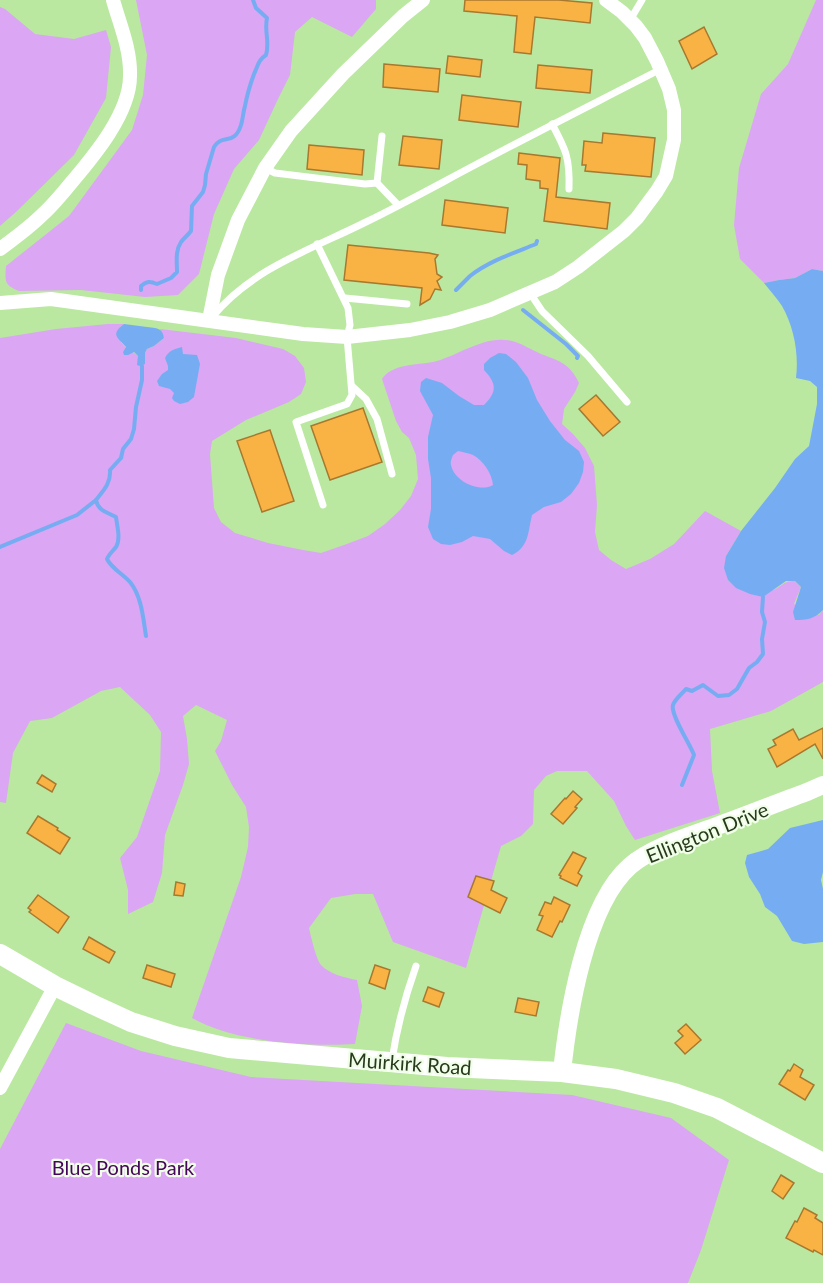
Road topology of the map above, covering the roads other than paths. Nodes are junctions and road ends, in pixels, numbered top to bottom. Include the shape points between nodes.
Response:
1 (113, 0) edge
2 (423, 0) edge
3 (606, 0) edge
4 (642, 0) edge
5 (630, 20) junction
6 (661, 69) junction
7 (552, 124) junction
8 (382, 136) dead end
9 (265, 168) junction
10 (376, 183) junction
11 (569, 189) dead end
12 (398, 205) junction
13 (317, 244) junction
14 (0, 249) edge
15 (530, 293) junction
16 (345, 298) junction
17 (0, 303) edge
18 (407, 304) dead end
19 (209, 320) junction
20 (347, 337) junction
21 (352, 385) junction
22 (627, 402) dead end
23 (392, 474) dead end
24 (323, 505) dead end
25 (823, 785) edge
26 (0, 954) edge
27 (416, 966) dead end
28 (55, 986) junction
29 (392, 1062) junction
30 (562, 1072) junction
31 (0, 1088) edge
32 (823, 1163) edge

1 - 14 street via 128,51 130,74 120,114 57,201
2 - 9 street via 343,74 291,131
3 - 5 street
4 - 5 lane
5 - 6 street via 645,38
6 - 7 lane
6 - 15 street via 675,118 666,176 624,231 578,267
7 - 11 lane via 568,156
7 - 12 lane
8 - 10 lane
9 - 10 lane via 275,173
9 - 19 street via 238,220 218,275
10 - 12 lane
12 - 13 lane
13 - 16 lane
13 - 19 lane via 248,283
15 - 20 street via 450,322
15 - 22 lane
16 - 18 lane
16 - 20 lane via 350,326
17 - 19 street via 51,298
19 - 20 street
20 - 21 lane
21 - 23 lane via 377,419
21 - 24 lane via 347,404 296,422
25 - 30 street, Ellington Drive via 683,838 632,864 619,876 608,892 582,959
26 - 28 main road, Muirkirk Road
27 - 29 lane
28 - 29 main road, Muirkirk Road via 131,1022 196,1041 229,1048
28 - 31 street
29 - 30 main road, Muirkirk Road
30 - 32 main road, Muirkirk Road via 616,1078 692,1098

